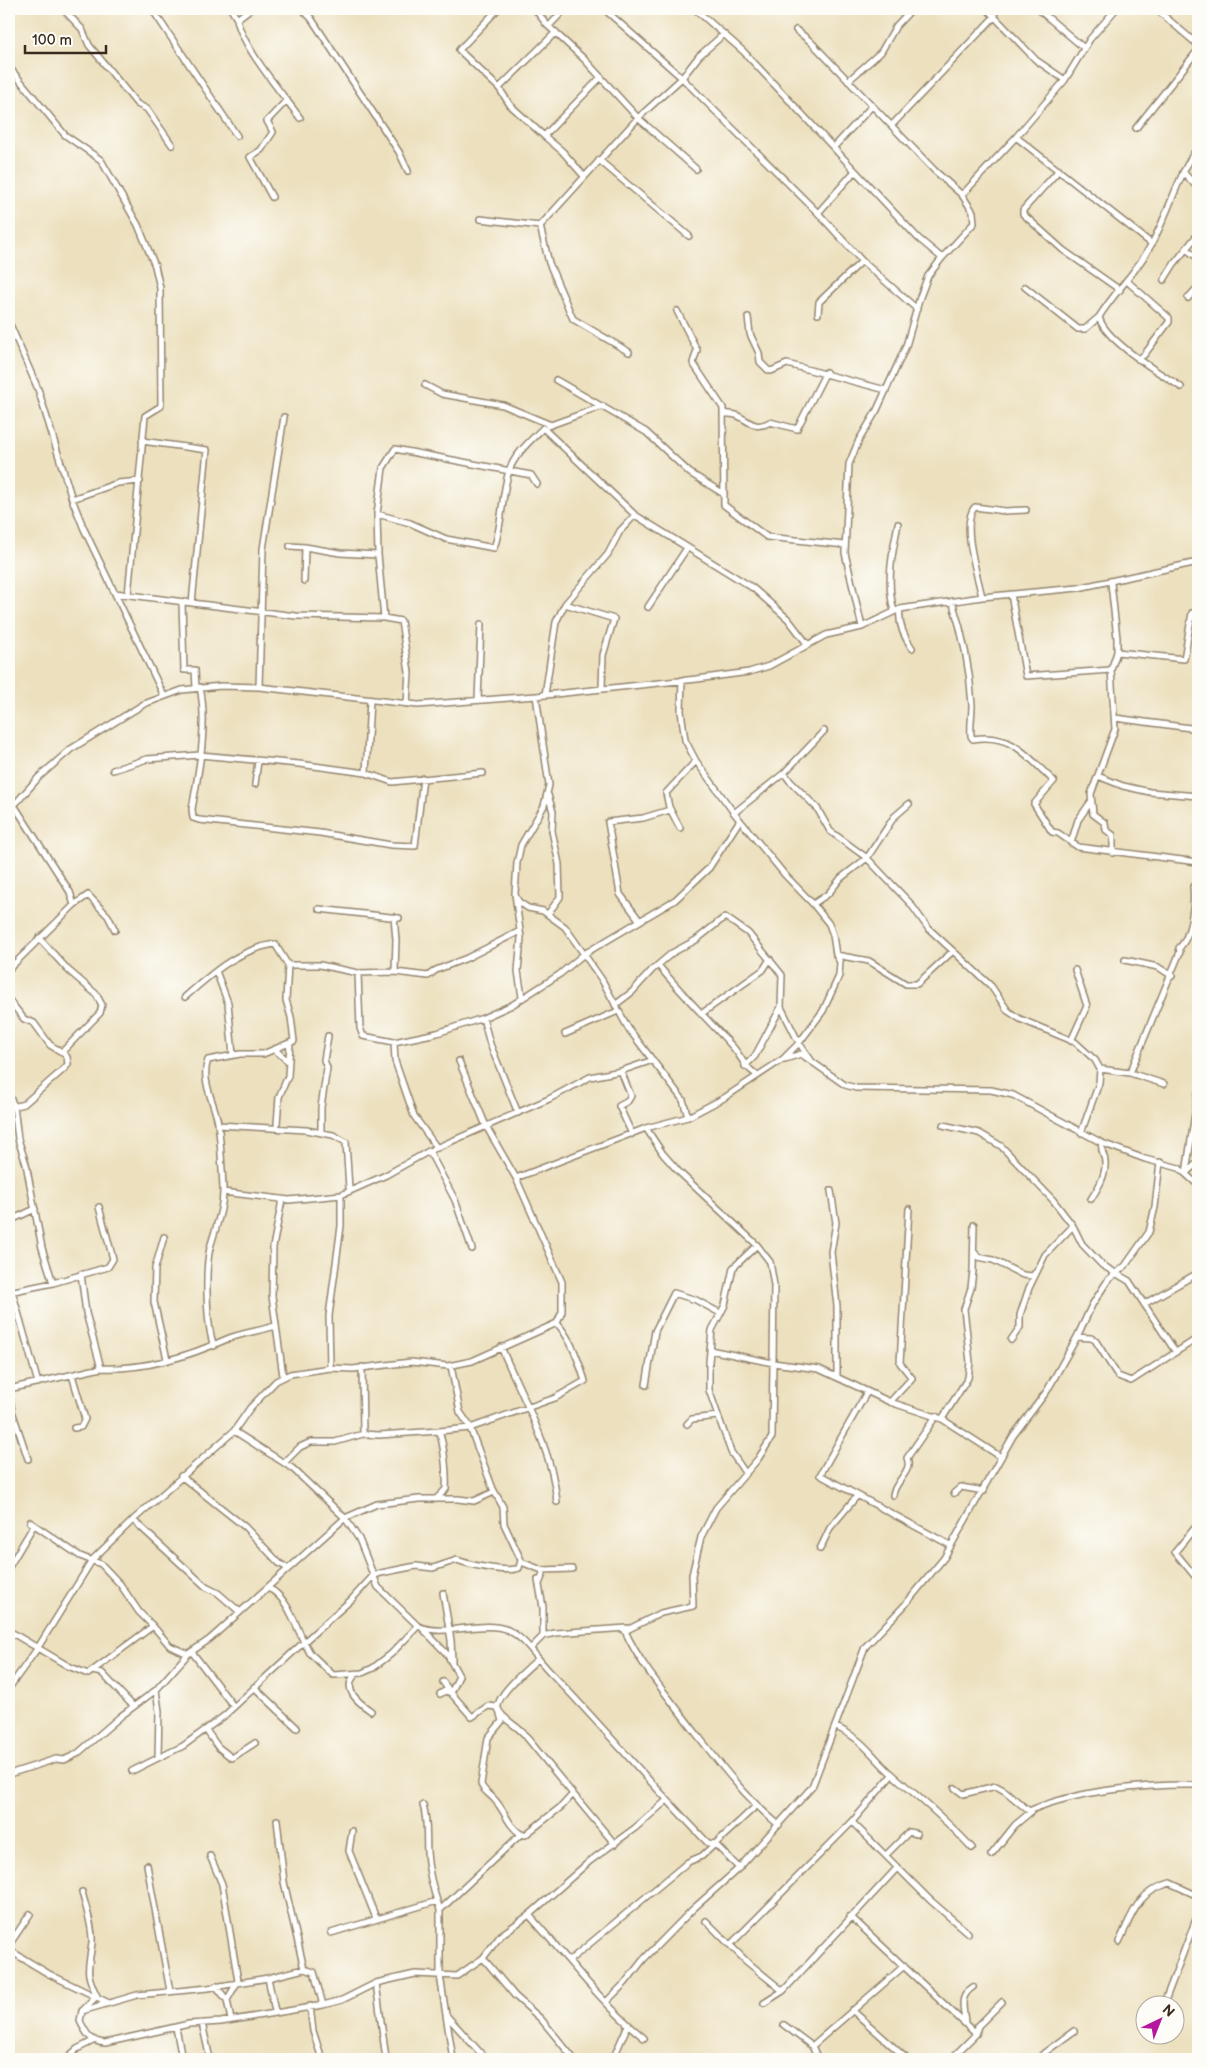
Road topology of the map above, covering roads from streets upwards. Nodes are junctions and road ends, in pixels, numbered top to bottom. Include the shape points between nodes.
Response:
1 (62, 9) edge
2 (152, 9) edge
3 (231, 9) edge
4 (250, 9) edge
5 (302, 9) edge
6 (498, 9) edge
7 (535, 9) edge
8 (565, 9) edge
9 (604, 9) edge
10 (694, 9) edge
11 (987, 9) edge
12 (1038, 9) edge
13 (1116, 9) edge
14 (1156, 9) edge
15 (909, 10) edge
16 (995, 16) junction
17 (237, 19) junction
18 (550, 26) junction
19 (796, 30) dead end
20 (556, 32) junction
21 (724, 34) junction
22 (1198, 45) edge
23 (1084, 48) junction
24 (1198, 50) edge
25 (9, 67) edge
26 (601, 78) junction
27 (682, 78) junction
28 (1065, 80) junction
29 (848, 81) junction
30 (499, 88) junction
31 (287, 100) junction
32 (872, 106) junction
33 (300, 118) dead end
34 (638, 118) junction
35 (892, 124) junction
36 (1136, 128) dead end
37 (237, 136) dead end
38 (544, 136) junction
39 (1016, 137) junction
40 (172, 145) dead end
41 (834, 147) junction
42 (1198, 147) edge
43 (599, 160) junction
44 (696, 169) dead end
45 (1059, 170) junction
46 (408, 171) dead end
47 (855, 171) junction
48 (1183, 172) junction
49 (584, 176) junction
50 (1198, 188) edge
51 (962, 195) junction
52 (272, 197) dead end
53 (818, 213) junction
54 (480, 219) dead end
55 (540, 226) junction
56 (1198, 234) edge
57 (689, 236) dead end
58 (1152, 244) junction
59 (1186, 249) junction
60 (942, 258) junction
61 (1198, 258) edge
62 (862, 261) junction
63 (1164, 280) dead end
64 (1128, 282) junction
65 (1025, 287) dead end
66 (1198, 287) edge
67 (1120, 290) junction
68 (1188, 298) dead end
69 (917, 309) junction
70 (676, 311) dead end
71 (818, 314) dead end
72 (748, 317) dead end
73 (1099, 317) junction
74 (9, 322) edge
75 (629, 352) dead end
76 (1138, 359) junction
77 (826, 372) junction
78 (556, 380) dead end
79 (424, 385) dead end
80 (1181, 387) dead end
81 (886, 390) junction
82 (603, 406) junction
83 (723, 413) junction
84 (284, 417) dead end
85 (551, 425) junction
86 (543, 428) junction
87 (142, 441) junction
88 (509, 470) junction
89 (140, 481) junction
90 (537, 484) dead end
91 (724, 494) junction
92 (72, 499) junction
93 (1026, 510) dead end
94 (377, 514) junction
95 (635, 515) junction
96 (898, 524) dead end
97 (845, 545) junction
98 (290, 546) dead end
99 (305, 546) junction
100 (686, 548) junction
101 (378, 555) junction
102 (1198, 562) edge
103 (304, 580) dead end
104 (1111, 583) junction
105 (115, 593) junction
106 (1011, 594) junction
107 (128, 595) junction
108 (982, 597) junction
109 (952, 600) junction
110 (182, 602) junction
111 (192, 603) junction
112 (565, 604) junction
113 (648, 607) dead end
114 (900, 609) junction
115 (260, 611) junction
116 (894, 611) junction
117 (1192, 613) dead end
118 (384, 618) junction
119 (481, 624) dead end
120 (862, 627) junction
121 (808, 645) junction
122 (912, 648) dead end
123 (1117, 652) junction
124 (1111, 670) junction
125 (682, 680) junction
126 (259, 687) junction
127 (198, 688) junction
128 (602, 689) junction
129 (545, 695) junction
130 (164, 696) junction
131 (536, 696) junction
132 (370, 700) junction
133 (478, 700) junction
134 (408, 704) junction
135 (1115, 718) junction
136 (1198, 729) edge
137 (824, 731) dead end
138 (200, 755) junction
139 (258, 761) junction
140 (696, 761) junction
141 (113, 770) dead end
142 (366, 772) junction
143 (483, 773) dead end
144 (784, 773) junction
145 (1098, 776) junction
146 (423, 778) junction
147 (255, 784) dead end
148 (548, 794) junction
149 (1198, 796) edge
150 (1090, 803) junction
151 (909, 804) dead end
152 (14, 805) junction
153 (670, 810) junction
154 (9, 811) edge
155 (734, 813) junction
156 (740, 820) junction
157 (680, 828) dead end
158 (1071, 843) junction
159 (1114, 853) junction
160 (867, 858) junction
161 (1198, 862) edge
162 (1193, 887) dead end
163 (515, 894) junction
164 (814, 904) junction
165 (74, 905) junction
166 (319, 909) dead end
167 (548, 914) junction
168 (640, 921) junction
169 (115, 930) dead end
170 (518, 932) junction
171 (40, 938) junction
172 (953, 951) junction
173 (584, 954) junction
174 (836, 955) junction
175 (770, 959) junction
176 (1126, 960) dead end
177 (288, 965) junction
178 (658, 965) junction
179 (9, 969) edge
180 (216, 970) junction
181 (1075, 970) dead end
182 (395, 972) junction
183 (358, 973) junction
184 (1172, 976) junction
185 (185, 997) dead end
186 (522, 997) junction
187 (9, 1000) edge
188 (615, 1005) junction
189 (781, 1007) junction
190 (618, 1011) junction
191 (701, 1014) junction
192 (483, 1018) junction
193 (564, 1034) dead end
194 (328, 1036) dead end
195 (1071, 1041) junction
196 (394, 1042) junction
197 (290, 1043) junction
198 (799, 1044) junction
199 (275, 1050) junction
200 (62, 1052) junction
201 (233, 1055) junction
202 (783, 1059) junction
203 (653, 1060) junction
204 (288, 1061) junction
205 (459, 1061) dead end
206 (813, 1062) junction
207 (745, 1066) junction
208 (1100, 1069) junction
209 (621, 1072) junction
210 (1130, 1073) junction
211 (757, 1075) junction
212 (1164, 1084) dead end
213 (1198, 1093) edge
214 (9, 1095) edge
215 (12, 1107) edge
216 (518, 1112) junction
217 (688, 1117) junction
218 (277, 1124) dead end
219 (943, 1125) dead end
220 (218, 1126) junction
221 (486, 1126) junction
222 (646, 1128) junction
223 (322, 1133) junction
224 (1082, 1133) junction
225 (632, 1134) junction
226 (1102, 1143) junction
227 (437, 1148) junction
228 (429, 1150) junction
229 (1160, 1162) junction
230 (1198, 1162) edge
231 (1186, 1174) junction
232 (516, 1178) junction
233 (1198, 1184) edge
234 (349, 1188) dead end
235 (831, 1191) dead end
236 (223, 1192) junction
237 (341, 1195) junction
238 (1091, 1199) dead end
239 (282, 1200) junction
240 (99, 1207) dead end
241 (35, 1209) junction
242 (909, 1209) dead end
243 (9, 1221) edge
244 (974, 1225) dead end
245 (1072, 1226) junction
246 (164, 1237) dead end
247 (757, 1245) junction
248 (472, 1249) dead end
249 (975, 1253) junction
250 (1198, 1273) edge
251 (81, 1274) junction
252 (1117, 1275) junction
253 (1033, 1276) junction
254 (53, 1283) junction
255 (10, 1292) edge
256 (1144, 1304) junction
257 (720, 1313) junction
258 (557, 1323) junction
259 (275, 1326) junction
260 (1077, 1336) junction
261 (1198, 1338) edge
262 (1011, 1340) dead end
263 (214, 1346) junction
264 (501, 1347) junction
265 (710, 1350) junction
266 (1175, 1351) junction
267 (167, 1359) junction
268 (774, 1363) junction
269 (452, 1366) junction
270 (362, 1367) junction
271 (101, 1368) junction
272 (330, 1368) junction
273 (72, 1375) junction
274 (283, 1376) junction
275 (837, 1377) junction
276 (38, 1383) junction
277 (646, 1385) dead end
278 (9, 1388) edge
279 (867, 1392) junction
280 (9, 1394) edge
281 (890, 1402) junction
282 (529, 1406) junction
283 (718, 1416) junction
284 (936, 1416) junction
285 (942, 1418) junction
286 (687, 1424) dead end
287 (74, 1428) dead end
288 (470, 1428) junction
289 (234, 1431) junction
290 (440, 1431) junction
291 (363, 1434) junction
292 (1001, 1457) junction
293 (28, 1459) dead end
294 (284, 1463) junction
295 (746, 1474) junction
296 (181, 1476) junction
297 (984, 1491) junction
298 (494, 1492) junction
299 (954, 1493) dead end
300 (893, 1495) dead end
301 (857, 1496) junction
302 (436, 1499) junction
303 (557, 1502) dead end
304 (345, 1518) junction
305 (133, 1520) junction
306 (1198, 1524) edge
307 (950, 1545) junction
308 (820, 1550) dead end
309 (92, 1560) junction
310 (521, 1562) junction
311 (9, 1567) edge
312 (287, 1568) junction
313 (572, 1569) dead end
314 (542, 1570) junction
315 (373, 1576) junction
316 (1198, 1580) edge
317 (268, 1588) junction
318 (443, 1594) dead end
319 (240, 1612) junction
320 (153, 1626) junction
321 (421, 1627) junction
322 (627, 1628) junction
323 (448, 1629) junction
324 (9, 1631) edge
325 (543, 1636) junction
326 (304, 1642) junction
327 (37, 1648) junction
328 (531, 1648) junction
329 (190, 1653) junction
330 (538, 1659) junction
331 (452, 1662) junction
332 (92, 1672) junction
333 (356, 1674) junction
334 (443, 1682) dead end
335 (254, 1687) junction
336 (9, 1688) edge
337 (156, 1690) junction
338 (451, 1693) junction
339 (440, 1694) dead end
340 (132, 1706) junction
341 (234, 1707) junction
342 (497, 1707) junction
343 (371, 1711) dead end
344 (500, 1714) junction
345 (836, 1727) junction
346 (297, 1728) dead end
347 (206, 1730) junction
348 (255, 1743) dead end
349 (158, 1758) junction
350 (132, 1771) dead end
351 (9, 1774) edge
352 (892, 1774) junction
353 (1198, 1784) edge
354 (955, 1788) dead end
355 (573, 1794) junction
356 (666, 1800) junction
357 (424, 1805) dead end
358 (756, 1806) junction
359 (1033, 1809) junction
360 (277, 1820) dead end
361 (852, 1822) junction
362 (779, 1825) junction
363 (352, 1830) dead end
364 (521, 1834) junction
365 (606, 1834) junction
366 (917, 1834) dead end
367 (615, 1844) junction
368 (715, 1844) junction
369 (972, 1848) dead end
370 (606, 1850) junction
371 (886, 1855) junction
372 (991, 1855) dead end
373 (210, 1856) dead end
374 (147, 1865) dead end
375 (898, 1867) junction
376 (740, 1868) junction
377 (82, 1892) dead end
378 (1198, 1896) edge
379 (437, 1900) junction
380 (440, 1910) junction
381 (30, 1914) dead end
382 (1198, 1914) edge
383 (529, 1915) junction
384 (850, 1916) junction
385 (376, 1918) junction
386 (706, 1921) dead end
387 (331, 1933) dead end
388 (968, 1933) dead end
389 (1119, 1942) dead end
390 (732, 1944) junction
391 (9, 1945) edge
392 (9, 1950) edge
393 (483, 1958) junction
394 (570, 1960) junction
395 (904, 1966) junction
396 (304, 1969) junction
397 (440, 1975) junction
398 (268, 1978) junction
399 (238, 1982) junction
400 (376, 1983) junction
401 (216, 1986) junction
402 (972, 1987) dead end
403 (170, 1991) junction
404 (783, 1991) junction
405 (97, 1996) junction
406 (1167, 1996) edge
407 (227, 2000) junction
408 (606, 2002) junction
409 (1002, 2002) dead end
410 (110, 2003) junction
411 (764, 2003) dead end
412 (323, 2005) junction
413 (310, 2006) junction
414 (852, 2010) junction
415 (82, 2011) junction
416 (275, 2011) junction
417 (446, 2015) junction
418 (231, 2020) junction
419 (202, 2024) junction
420 (965, 2024) junction
421 (628, 2025) junction
422 (784, 2025) dead end
423 (176, 2028) junction
424 (1074, 2031) dead end
425 (976, 2034) junction
426 (644, 2038) dead end
427 (93, 2040) junction
428 (812, 2046) junction
429 (66, 2059) edge
430 (180, 2059) edge
431 (210, 2059) edge
432 (322, 2059) edge
433 (386, 2059) edge
434 (453, 2059) edge
435 (486, 2059) edge
436 (574, 2059) edge
437 (613, 2059) edge
438 (818, 2059) edge
439 (907, 2059) edge
440 (951, 2059) edge
441 (1038, 2059) edge

1 - 40 street via 82,29 89,45 137,104 148,109
2 - 37 street
3 - 17 street
4 - 17 street
5 - 46 street via 399,152
6 - 30 street via 459,50
7 - 18 street
8 - 18 street
9 - 27 street
10 - 21 street
11 - 16 street
12 - 23 street
13 - 23 street
14 - 22 street
15 - 29 street via 881,52
16 - 28 street via 1036,60
16 - 35 street
17 - 31 street via 239,28
18 - 20 street
19 - 29 street
20 - 26 street
20 - 30 street
21 - 27 street via 699,56
21 - 41 street
23 - 28 street
24 - 36 street
25 - 87 street via 65,135 101,160 138,225 155,266 160,288 161,406 145,416
26 - 34 street
26 - 38 street
27 - 34 street
27 - 53 street
28 - 39 street
29 - 32 street
30 - 38 street via 510,105
31 - 33 street
31 - 52 street via 267,121 273,132 261,150 250,156
32 - 35 street
32 - 41 street
34 - 43 street
34 - 44 street
35 - 51 street
38 - 49 street
39 - 45 street
39 - 51 street
41 - 47 street
42 - 48 street
43 - 49 street
43 - 57 street
45 - 58 street
45 - 67 street via 1023,210 1023,214 1063,250
47 - 53 street
47 - 60 street via 918,238
48 - 50 street
48 - 58 street
49 - 55 street
51 - 60 street via 974,212 974,223
53 - 62 street
54 - 55 street
55 - 75 street via 549,263 573,319
56 - 59 street
58 - 64 street
59 - 61 street
59 - 63 street
60 - 69 street via 924,286
62 - 69 street
62 - 71 street via 819,302
64 - 67 street
64 - 76 street via 1169,318
65 - 73 street via 1078,329 1085,329
66 - 68 street
67 - 73 street
69 - 81 street via 906,346
70 - 83 street via 697,350 693,363 723,408
72 - 77 street via 750,334 764,367 771,370 787,364
73 - 76 street via 1101,325
74 - 92 street via 38,389
76 - 80 street
77 - 81 street
77 - 83 street via 798,430 770,422 764,426 752,426 736,415
78 - 82 street
79 - 85 street via 442,394 504,405
81 - 97 street via 849,464
82 - 85 street
82 - 91 street via 646,432 690,473
83 - 91 street
84 - 115 street via 264,539
85 - 86 street
86 - 88 street
86 - 95 street
87 - 89 street
87 - 111 street via 207,450
88 - 90 street via 531,475
88 - 94 street via 395,449 383,468
88 - 94 street via 494,548 446,539 410,523
89 - 92 street via 118,483
89 - 107 street
91 - 97 street via 724,505 767,537
92 - 105 street
93 - 108 street via 1005,511 981,506 971,511 970,535
94 - 101 street
95 - 100 street
95 - 112 street via 620,530 608,554
96 - 116 street via 889,571
97 - 120 street
98 - 99 street
99 - 101 street via 340,553
99 - 103 street
100 - 113 street
100 - 121 street via 753,588 788,618
101 - 118 street
102 - 104 street
104 - 106 street
104 - 123 street
105 - 107 street
105 - 130 street
106 - 108 street
106 - 124 street via 1026,676
107 - 110 street
108 - 109 street
109 - 114 street
109 - 158 street via 967,662 972,706 971,736 973,739 994,738 1024,750 1054,780 1034,804 1052,832
110 - 111 street
110 - 127 street via 184,670 195,670
111 - 115 street
112 - 128 street via 614,619 603,655
112 - 129 street via 556,622
114 - 116 street
114 - 122 street via 905,638
115 - 118 street via 296,616
115 - 126 street
116 - 120 street
117 - 123 street via 1184,659
118 - 134 street via 401,621 409,672
119 - 133 street
120 - 121 street via 826,635
121 - 125 street via 769,666 749,672
123 - 124 street
124 - 135 street
125 - 128 street
125 - 140 street via 681,711 685,740
126 - 127 street
126 - 132 street
127 - 130 street
127 - 138 street via 203,705
128 - 129 street
129 - 131 street
130 - 152 street via 144,704 70,749
131 - 133 street
131 - 148 street via 549,776
132 - 134 street
132 - 142 street
133 - 134 street
135 - 136 street
135 - 145 street via 1115,729
137 - 144 street
138 - 139 street
138 - 141 street via 147,758
138 - 146 street via 193,818 391,845 415,846
139 - 142 street
139 - 147 street
140 - 153 street via 668,788 666,798
140 - 155 street
142 - 146 street via 392,782
143 - 146 street
144 - 155 street
144 - 160 street via 818,808 830,831
145 - 149 street via 1150,792
145 - 150 street
148 - 163 street via 521,846
148 - 167 street via 553,812 552,831 559,864 560,897
150 - 158 street via 1078,820
150 - 159 street via 1093,814 1113,835
151 - 160 street via 894,817
152 - 154 street
152 - 165 street via 70,892
153 - 157 street
153 - 168 street via 643,818 608,822 620,894
155 - 156 street
156 - 164 street via 784,875
156 - 168 street via 710,868 675,900
158 - 159 street
159 - 161 street
160 - 164 street
160 - 172 street via 910,903 928,928
162 - 184 street via 1192,913
163 - 167 street via 523,905
163 - 170 street
164 - 174 street via 829,924
165 - 169 street via 88,895 108,916
165 - 171 street
166 - 182 street via 397,918
167 - 173 street via 565,927
168 - 173 street
170 - 182 street via 428,976
170 - 186 street via 521,938 518,972
171 - 179 street
171 - 200 street via 102,1004 100,1013
172 - 174 street via 917,984 906,984 869,961
172 - 195 street via 992,986 1008,1010 1020,1019
173 - 186 street via 560,974
173 - 188 street
174 - 198 street via 840,962 839,976 823,1011
175 - 178 street via 748,933 725,917
175 - 189 street via 782,975
175 - 191 street via 763,970
176 - 184 street via 1158,967
177 - 180 street via 275,944 260,946
177 - 183 street via 320,965
177 - 197 street via 286,1000 294,1041
178 - 188 street
178 - 191 street
180 - 185 street
180 - 201 street via 228,1003
181 - 195 street via 1087,1006
182 - 183 street
183 - 196 street via 362,1035
184 - 210 street
186 - 192 street
187 - 200 street via 24,1019 34,1023 50,1045
188 - 190 street
189 - 198 street
189 - 207 street via 755,1056
190 - 193 street
190 - 203 street
191 - 207 street via 733,1047
192 - 196 street via 438,1033
192 - 216 street via 490,1044
194 - 223 street via 321,1107
195 - 208 street via 1095,1060
196 - 227 street via 395,1061 414,1116
197 - 199 street
197 - 204 street
198 - 202 street
198 - 206 street
199 - 201 street via 263,1054
199 - 204 street
200 - 215 street via 67,1057 65,1068 24,1104
201 - 220 street via 210,1058 206,1066 209,1095
202 - 206 street via 801,1054
202 - 211 street
203 - 209 street
203 - 217 street via 683,1100
204 - 218 street via 288,1076 279,1097
205 - 221 street
206 - 224 street via 845,1085 856,1088 991,1090 1013,1095
207 - 211 street
208 - 210 street
208 - 224 street via 1099,1083
209 - 216 street via 590,1077
209 - 225 street via 631,1096 619,1106
210 - 212 street
211 - 217 street
213 - 231 street
214 - 215 street
215 - 241 street
216 - 221 street
217 - 222 street
219 - 245 street via 979,1133 1002,1146 1053,1200
220 - 223 street via 291,1128
220 - 236 street
221 - 227 street
221 - 232 street
222 - 225 street
222 - 247 street via 678,1172
223 - 234 street via 346,1142
224 - 226 street
225 - 232 street
226 - 229 street
226 - 238 street via 1106,1164 1102,1181
227 - 228 street
228 - 237 street via 386,1176
228 - 248 street via 455,1200
229 - 231 street via 1179,1168
229 - 252 street via 1149,1232
230 - 231 street
231 - 233 street
232 - 258 street via 562,1282 562,1312
235 - 275 street via 836,1223 831,1252 838,1306
236 - 239 street
236 - 263 street via 210,1251 206,1293
237 - 239 street
237 - 272 street via 329,1316
239 - 259 street via 273,1247
240 - 251 street via 114,1259 108,1267
241 - 243 street
241 - 254 street
242 - 281 street via 900,1362 912,1378
244 - 249 street
245 - 252 street via 1082,1244
245 - 253 street via 1044,1255
246 - 267 street via 155,1268 154,1302
247 - 257 street via 733,1268
247 - 268 street via 770,1262 774,1285
249 - 253 street via 1023,1275
249 - 285 street via 971,1288 964,1309 970,1362 968,1378
250 - 256 street
251 - 254 street
251 - 271 street via 86,1313
252 - 256 street via 1129,1281
252 - 260 street via 1108,1280
253 - 262 street via 1020,1315 1020,1327
254 - 255 street
255 - 276 street
256 - 266 street
257 - 265 street via 712,1330
257 - 277 street via 674,1293 654,1331
258 - 264 street
258 - 282 street via 576,1351 586,1381 555,1398
259 - 263 street via 227,1339
259 - 274 street
260 - 266 street via 1095,1340 1118,1376 1131,1381
260 - 292 street via 1047,1391
261 - 266 street
263 - 267 street via 195,1354
264 - 269 street via 472,1361
264 - 282 street
265 - 268 street
265 - 283 street via 709,1390
267 - 271 street via 130,1369
268 - 275 street via 818,1369
268 - 295 street via 772,1437
269 - 270 street via 411,1362
269 - 288 street via 460,1412
270 - 272 street
270 - 291 street
271 - 273 street
272 - 274 street
273 - 276 street
273 - 287 street via 85,1419 80,1427
274 - 289 street via 250,1408
275 - 279 street
276 - 278 street
279 - 281 street
279 - 301 street via 820,1476
280 - 293 street
281 - 284 street
282 - 288 street
282 - 303 street via 553,1475
283 - 286 street via 692,1419
283 - 295 street via 731,1452
284 - 285 street
284 - 300 street via 908,1458 909,1470 894,1488
285 - 292 street
288 - 290 street
288 - 298 street
289 - 294 street
289 - 296 street
290 - 291 street
290 - 302 street via 447,1478 446,1489
291 - 294 street via 335,1442 311,1442 300,1447
292 - 297 street
294 - 304 street
295 - 322 street via 716,1508 701,1537 692,1575 693,1606 661,1612
296 - 305 street
296 - 312 street via 245,1527
297 - 299 street via 961,1487
297 - 307 street
298 - 302 street via 474,1501
298 - 310 street via 503,1506 504,1524
301 - 307 street
301 - 308 street via 830,1528
302 - 304 street via 377,1504
304 - 312 street
304 - 315 street via 359,1539
305 - 309 street
305 - 319 street via 206,1588 218,1593
306 - 316 street via 1175,1552
307 - 345 street via 944,1558 865,1647
309 - 311 street via 80,1556 32,1524
309 - 320 street via 116,1578 139,1612
309 - 327 street
310 - 314 street
310 - 315 street via 520,1568 514,1570 457,1560 433,1568 416,1566
312 - 317 street
313 - 314 street
314 - 325 street via 539,1582
315 - 321 street via 388,1598
315 - 326 street
317 - 319 street
317 - 326 street via 282,1601
318 - 323 street
319 - 329 street
320 - 329 street via 170,1646
320 - 332 street
321 - 323 street
321 - 331 street
321 - 333 street via 373,1668
322 - 325 street via 574,1630
322 - 358 street via 625,1631 636,1654
323 - 328 street via 506,1629
323 - 331 street
324 - 327 street
325 - 328 street
326 - 333 street via 310,1653 333,1675
326 - 335 street
327 - 332 street via 77,1670 88,1674
327 - 336 street
328 - 330 street
329 - 337 street
329 - 341 street
330 - 342 street via 505,1690
330 - 356 street
331 - 338 street via 459,1676
332 - 340 street via 102,1673
333 - 343 street via 350,1688 355,1700
334 - 338 street
335 - 341 street
335 - 346 street
337 - 340 street
337 - 349 street
338 - 339 street via 445,1691
338 - 342 street via 472,1717 488,1706
340 - 351 street via 77,1754
341 - 347 street
342 - 344 street
344 - 355 street via 522,1732
344 - 364 street via 502,1721 488,1738 481,1784 510,1825
345 - 352 street via 856,1736
345 - 362 street via 812,1787
347 - 348 street via 218,1747 232,1758
347 - 349 street
349 - 350 street
352 - 361 street
352 - 369 street
353 - 359 street via 1152,1784 1050,1802
354 - 359 street via 964,1794 996,1786 1029,1811
355 - 364 street via 554,1813
355 - 365 street
356 - 367 street
356 - 368 street via 708,1843
357 - 379 street via 428,1819 429,1870
358 - 362 street
358 - 368 street
359 - 372 street via 1015,1825
360 - 396 street via 284,1882
361 - 371 street
361 - 390 street
362 - 376 street
363 - 385 street via 349,1851
364 - 380 street
365 - 367 street
365 - 370 street
366 - 371 street via 908,1832
367 - 370 street
368 - 376 street
368 - 394 street via 702,1856 688,1862
370 - 383 street
371 - 375 street
373 - 399 street via 222,1884
374 - 403 street
375 - 384 street
375 - 388 street
376 - 408 street via 693,1909
377 - 405 street via 92,1942 88,1979
378 - 389 street via 1170,1883 1154,1888 1137,1904
379 - 380 street
379 - 385 street
380 - 397 street
381 - 391 street
382 - 406 street
383 - 393 street via 501,1935
383 - 394 street
384 - 395 street
384 - 404 street
385 - 387 street
386 - 390 street
390 - 404 street via 746,1961
392 - 405 street via 49,1974
393 - 397 street via 457,1976
393 - 436 street
394 - 408 street
395 - 414 street
395 - 420 street
396 - 398 street
396 - 412 street via 314,1972
397 - 400 street via 414,1974
397 - 417 street
398 - 399 street
398 - 416 street
399 - 401 street
399 - 407 street
400 - 412 street via 342,2000
400 - 433 street
401 - 403 street
401 - 407 street
402 - 420 street via 966,1991 962,2001
403 - 410 street via 137,1995
404 - 411 street
405 - 410 street
405 - 415 street
407 - 418 street
408 - 421 street
409 - 425 street via 978,2026
410 - 415 street
412 - 413 street
413 - 416 street
413 - 432 street via 313,2031
414 - 428 street
414 - 439 street
415 - 427 street via 80,2021
416 - 418 street
417 - 434 street
417 - 435 street
418 - 419 street
419 - 423 street
419 - 431 street
420 - 425 street
421 - 426 street
421 - 437 street
422 - 428 street
423 - 427 street via 105,2043
423 - 430 street
424 - 441 street
425 - 440 street
427 - 429 street
428 - 438 street

